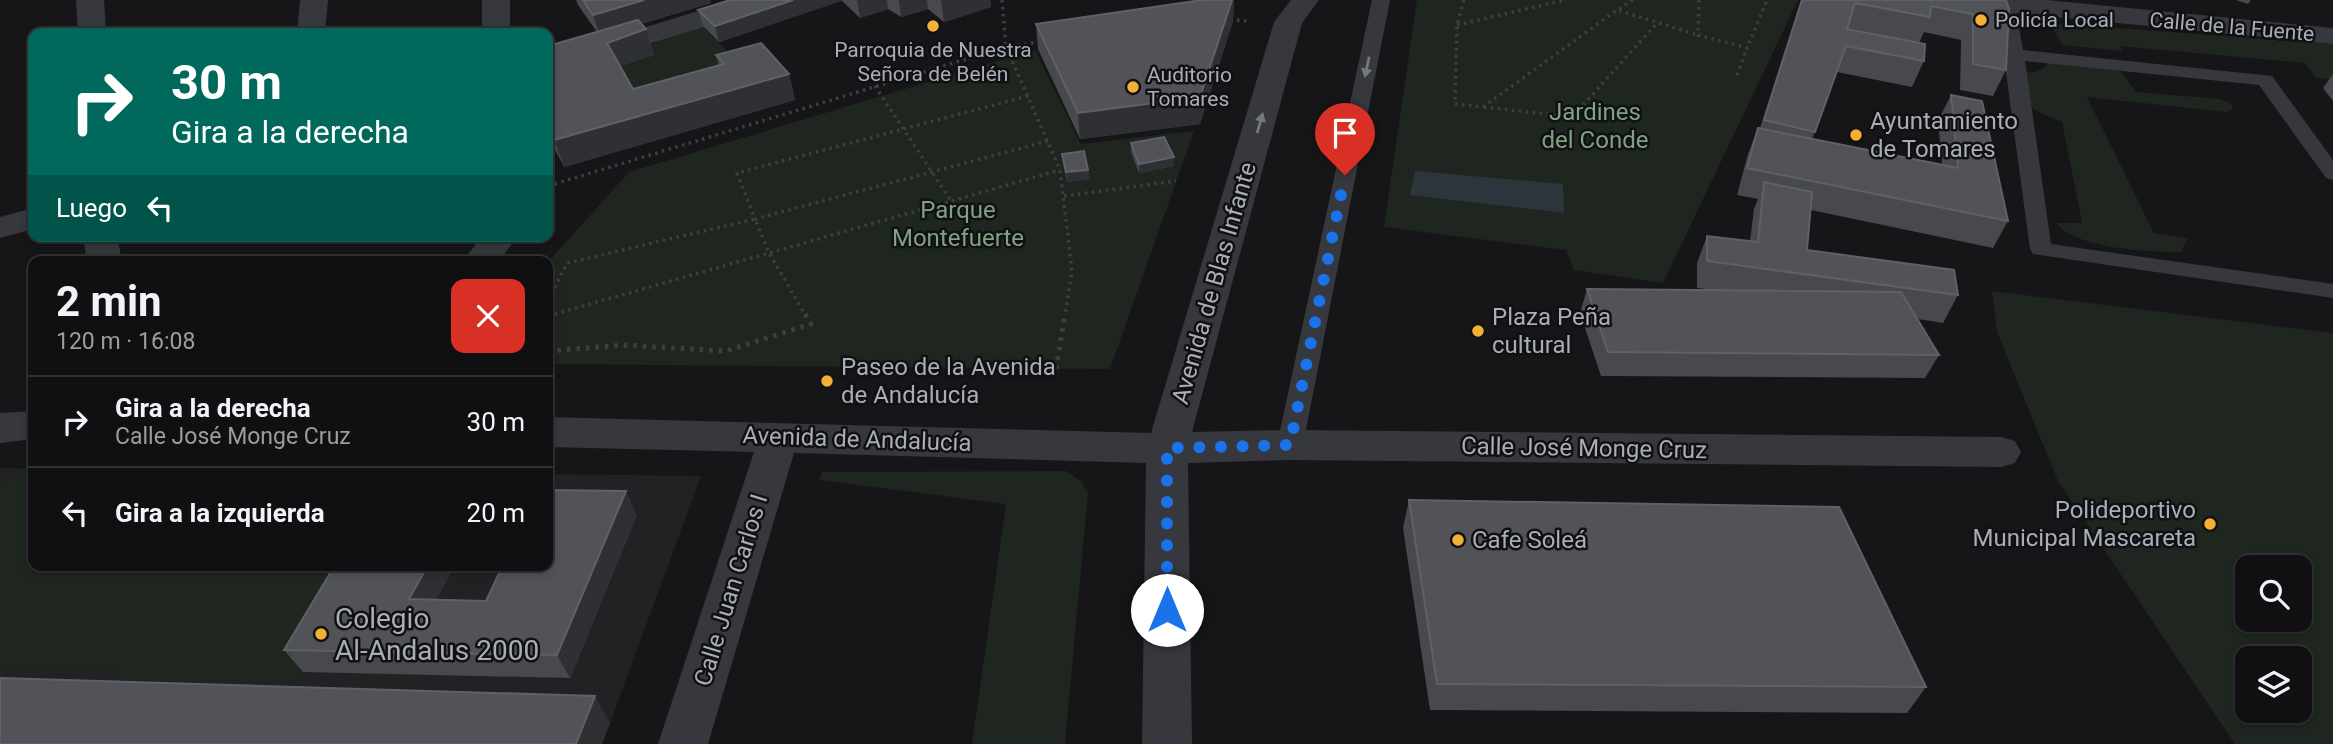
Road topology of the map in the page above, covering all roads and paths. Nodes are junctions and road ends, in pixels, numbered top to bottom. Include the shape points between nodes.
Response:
1 (90, 0) edge
2 (314, 0) edge
3 (496, 0) edge
4 (762, 0) edge
5 (1002, 0) edge
6 (1381, 0) edge
7 (1464, 0) edge
8 (1565, 0) edge
9 (1633, 0) edge
10 (1699, 0) edge
11 (1767, 0) edge
12 (1963, 0) edge
13 (2218, 0) edge
14 (2006, 6) junction
15 (1618, 10) junction
16 (1297, 11) edge
17 (2279, 19) junction
18 (1224, 20) edge
19 (1658, 22) junction
20 (1457, 25) junction
21 (92, 28) edge
22 (311, 28) edge
23 (496, 28) edge
24 (1698, 34) junction
25 (2333, 36) edge
26 (1040, 41) edge
27 (1006, 47) junction
28 (1747, 48) junction
29 (2015, 55) junction
30 (553, 64) edge
31 (1737, 75) dead end
32 (875, 86) junction
33 (1028, 96) junction
34 (1483, 107) junction
35 (902, 128) junction
36 (1048, 141) junction
37 (1060, 170) junction
38 (930, 171) junction
39 (2333, 174) edge
40 (1176, 181) dead end
41 (553, 184) edge
42 (1064, 196) junction
43 (951, 201) junction
44 (755, 219) junction
45 (28, 220) edge
46 (0, 228) edge
47 (496, 242) edge
48 (769, 253) junction
49 (484, 256) edge
50 (553, 290) edge
51 (2333, 291) edge
52 (553, 315) edge
53 (553, 351) edge
54 (1056, 369) dead end
55 (553, 432) edge
56 (779, 437) junction
57 (1290, 445) junction
58 (1167, 448) junction
59 (2001, 452) dead end
60 (683, 744) edge
61 (1167, 744) edge

1 - 21 street
2 - 22 street
3 - 23 street
4 - 30 street
5 - 27 path
6 -> 57 lane
7 - 20 path
8 - 20 path
9 - 15 path
10 - 24 path
11 - 28 path
12 - 14 street, Calle de la Fuente
13 - 17 street
14 - 17 street, Calle de la Fuente
14 - 29 lane
15 - 19 path
15 - 34 path
16 - 18 path
58 -> 16 street, Avenida de Blas Infante
17 - 25 street, Calle de la Fuente
19 - 24 path
19 - 34 path via 1572,117
20 - 34 path via 1455,104
24 - 28 path
26 - 27 path
27 - 32 path
27 - 33 path
28 - 31 path
29 - 39 lane via 2265,80
29 - 51 lane via 2040,249
32 - 35 path
32 - 41 path
33 - 35 path
33 - 36 path
35 - 38 path
35 - 44 path via 737,173
36 - 37 path
36 - 38 path
37 - 42 path
37 - 43 path
38 - 43 path
38 - 44 path
40 - 42 path
42 - 54 path via 1072,271
43 - 48 path
44 - 48 path
44 - 50 path via 567,263
45 - 46 street
47 - 49 street
48 - 52 path
48 - 53 path via 811,324 726,351 623,345
55 - 56 street, Avenida de Andalucía
56 - 58 street, Avenida de Andalucía
56 - 60 street, Calle Juan Carlos I
57 - 58 street, Calle José Monge Cruz
57 - 59 street, Calle José Monge Cruz
58 - 61 street, Avenida de Blas Infante

